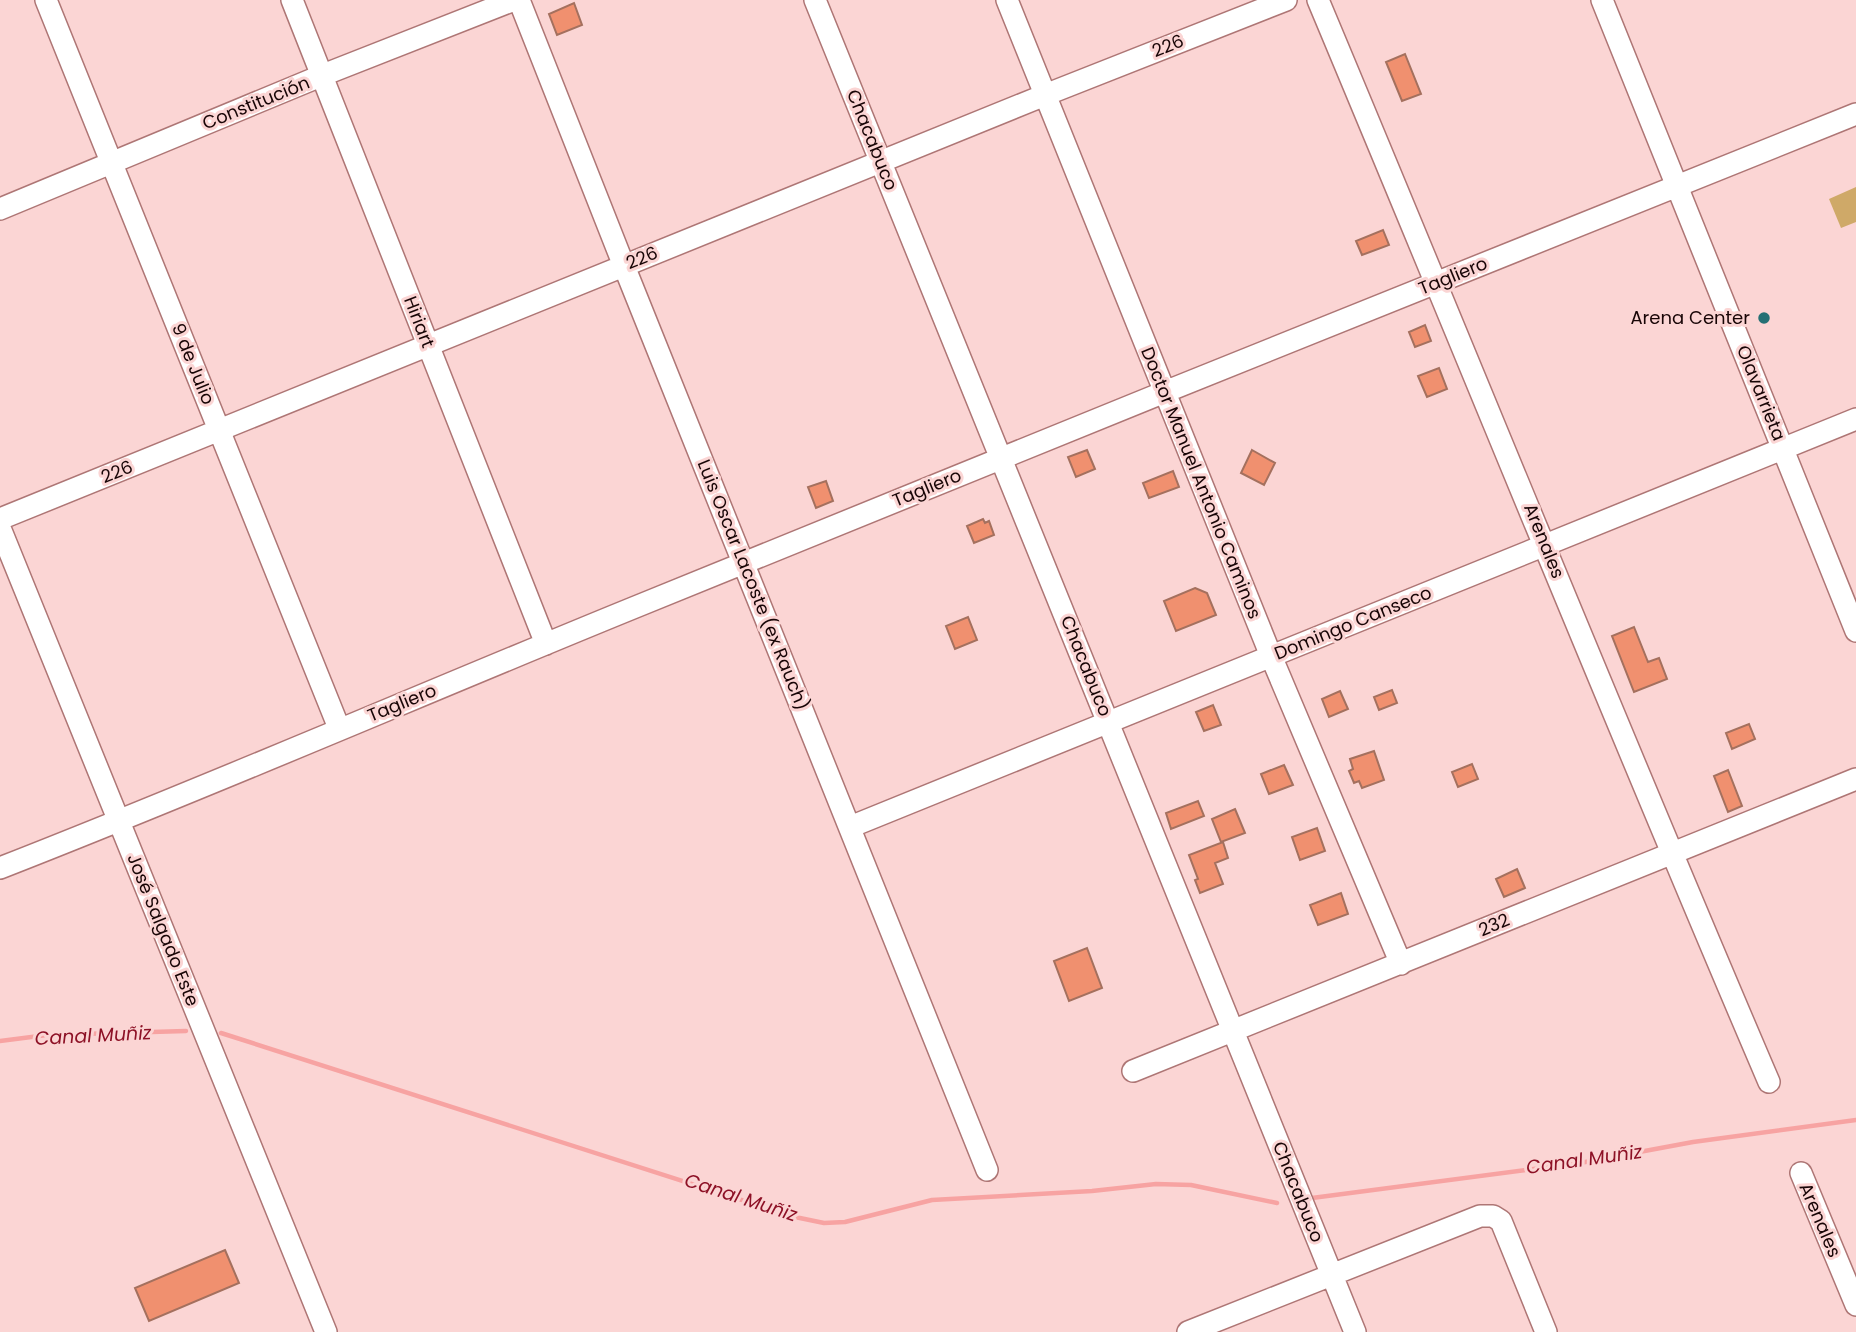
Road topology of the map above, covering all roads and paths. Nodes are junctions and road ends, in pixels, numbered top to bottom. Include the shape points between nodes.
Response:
1 (46, 0) edge
2 (292, 0) edge
3 (513, 0) edge
4 (519, 0) edge
5 (815, 0) edge
6 (1007, 0) edge
7 (1286, 0) edge
8 (1318, 0) edge
9 (1602, 0) edge
10 (323, 75) junction
11 (1045, 95) junction
12 (1856, 114) edge
13 (881, 162) junction
14 (111, 163) junction
15 (1676, 186) junction
16 (0, 209) edge
17 (624, 266) junction
18 (1437, 283) junction
19 (428, 345) junction
20 (1164, 393) junction
21 (1856, 419) edge
22 (220, 430) junction
23 (1783, 448) junction
24 (1001, 458) junction
25 (0, 519) edge
26 (0, 528) edge
27 (1545, 545) junction
28 (744, 563) junction
29 (1856, 631) edge
30 (546, 644) junction
31 (1271, 656) junction
32 (1109, 722) junction
33 (340, 728) junction
34 (1856, 779) edge
35 (120, 821) junction
36 (850, 827) junction
37 (1671, 853) junction
38 (0, 868) edge
39 (1401, 964) junction
40 (1232, 1030) junction
41 (1133, 1071) dead end
42 (1769, 1083) dead end
43 (987, 1170) dead end
44 (1801, 1173) dead end
45 (1332, 1275) junction
46 (1856, 1306) edge
47 (326, 1332) edge
48 (1188, 1332) edge
49 (1355, 1332) edge
50 (1546, 1332) edge

1 - 14 street, 9 de Julio
2 - 10 street, Hiriart
3 - 10 street, Constitución
4 - 17 street, Luis Oscar Lacoste (ex Rauch)
5 - 13 street, Chacabuco
6 - 11 street, Doctor Manuel Antonio Caminos
7 - 11 street, 226
8 - 18 street, Arenales
9 - 15 street, Olavarrieta
10 - 14 street, Constitución
10 - 19 street, Hiriart
11 - 13 street, 226
11 - 20 street, Doctor Manuel Antonio Caminos
12 - 15 street, Tagliero
13 - 17 street, 226
13 - 24 street, Chacabuco
14 - 16 street, Constitución
14 - 22 street, 9 de Julio
15 - 18 street, Tagliero
15 - 23 street, Olavarrieta
17 - 19 street, 226
17 - 28 street, Luis Oscar Lacoste (ex Rauch)
18 - 20 street, Tagliero
18 - 27 street, Arenales
19 - 22 street, 226
19 - 30 street, Hiriart
20 - 24 street, Tagliero
20 - 31 street, Doctor Manuel Antonio Caminos
21 - 23 street, Domingo Canseco
22 - 25 street, 226
22 - 33 street, 9 de Julio
23 - 27 street, Domingo Canseco
23 - 29 street, Olavarrieta
24 - 28 street, Tagliero
24 - 32 street, Chacabuco
26 - 35 street, José Salgado Este
27 - 31 street, Domingo Canseco
27 - 37 street, Arenales
28 - 30 street, Tagliero
28 - 36 street, Luis Oscar Lacoste (ex Rauch)
30 - 33 street, Tagliero
31 - 32 street, Domingo Canseco
31 - 39 street, Doctor Manuel Antonio Caminos
32 - 36 street, Domingo Canseco
32 - 40 street, Chacabuco
33 - 35 street, Tagliero
34 - 37 street, 232
35 - 38 street, Tagliero
35 - 47 street, José Salgado Este
36 - 43 street, Luis Oscar Lacoste (ex Rauch)
37 - 39 street, 232
37 - 42 street, Arenales
39 - 40 street, 232
40 - 41 street, 232
40 - 45 street, Chacabuco
44 - 46 street, Arenales
45 - 48 street
45 - 49 street, Chacabuco
45 - 50 street via 1480,1216 1493,1216 1501,1222

